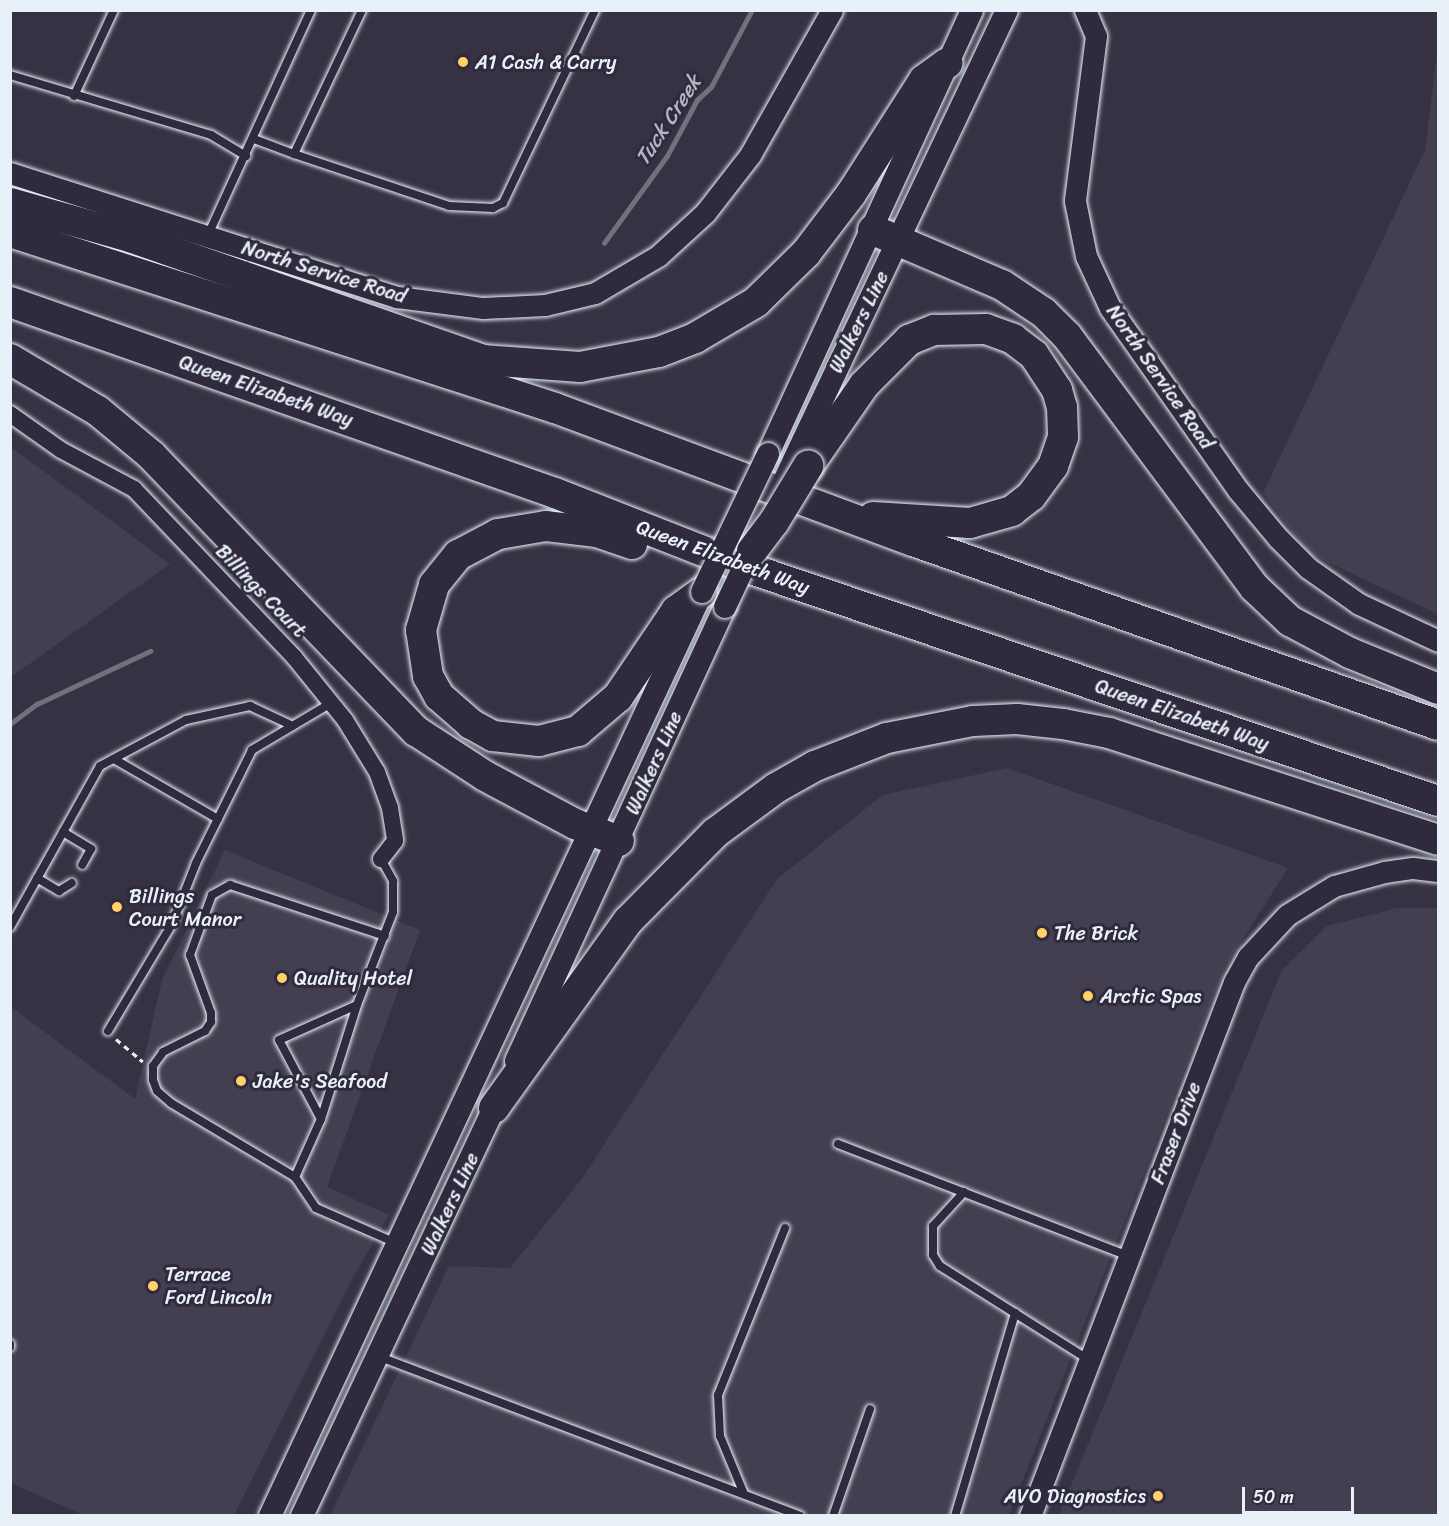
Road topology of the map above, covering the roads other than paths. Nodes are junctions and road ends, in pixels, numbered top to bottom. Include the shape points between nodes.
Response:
1 (114, 10) edge
2 (311, 10) edge
3 (362, 10) edge
4 (595, 10) edge
5 (832, 10) edge
6 (972, 10) edge
7 (1007, 10) edge
8 (1085, 10) edge
9 (947, 63) junction
10 (10, 75) edge
11 (74, 96) junction
12 (254, 139) junction
13 (294, 154) junction
14 (246, 156) junction
15 (10, 173) edge
16 (10, 203) edge
17 (10, 232) edge
18 (886, 235) junction
19 (207, 236) junction
20 (10, 302) edge
21 (10, 359) edge
22 (555, 408) junction
23 (10, 414) edge
24 (796, 473) junction
25 (746, 558) junction
26 (714, 599) junction
27 (1438, 641) edge
28 (1438, 689) edge
29 (331, 703) junction
30 (1438, 725) edge
31 (293, 726) junction
32 (114, 759) junction
33 (1438, 801) edge
34 (218, 819) junction
35 (592, 830) junction
36 (63, 832) junction
37 (1438, 840) edge
38 (619, 841) junction
39 (381, 859) joint
40 (82, 865) dead end
41 (1438, 871) edge
42 (37, 879) junction
43 (72, 884) dead end
44 (10, 927) edge
45 (385, 936) junction
46 (357, 1005) junction
47 (108, 1030) road end
48 (494, 1108) junction
49 (321, 1119) junction
50 (838, 1144) dead end
51 (295, 1177) junction
52 (964, 1192) junction
53 (785, 1228) dead end
54 (396, 1243) junction
55 (1129, 1256) junction
56 (1015, 1313) junction
57 (380, 1356) junction
58 (1089, 1360) junction
59 (870, 1409) dead end
60 (744, 1494) junction
61 (270, 1515) edge
62 (302, 1515) edge
63 (800, 1515) edge
64 (833, 1515) edge
65 (955, 1515) edge
66 (1030, 1515) edge

1 - 11 lane
2 - 12 lane
3 - 13 lane
4 - 13 lane via 503,203 493,208 449,206
5 - 19 street, North Service Road via 750,155 705,213 658,256 595,293 545,305 483,308 397,297
6 - 9 main road, Walkers Line
7 - 18 main road, Walkers Line
8 - 27 street, North Service Road via 1096,36 1076,201 1086,256 1110,308 1238,490 1278,538 1308,568 1359,604
9 - 16 highway via 924,80 851,194 806,253 756,302 695,338 659,352 580,367 483,360 130,237
9 - 18 main road, Walkers Line
10 - 11 lane
11 - 14 lane via 211,135
12 - 13 lane
12 - 14 lane
14 - 19 lane
15 - 19 street, North Service Road
17 - 22 highway
18 - 24 main road, Walkers Line
18 - 26 main road, Walkers Line, bridge via 768,454
18 - 28 highway via 1002,285 1044,313 1066,336 1254,587 1290,621 1350,653
20 - 25 highway, Queen Elizabeth Way
21 - 35 highway via 98,411 151,455 416,731 485,776
22 - 24 highway via 860,516 970,523 1012,511 1031,496 1053,466 1063,437 1062,407 1047,373 1034,355 1013,339 986,329 934,330 909,340 885,361
22 - 30 highway via 914,541
23 - 29 street, Billings Court via 61,450 134,489 294,657
24 - 25 highway, bridge via 774,522
25 - 26 main road, Walkers Line, bridge
25 - 26 highway via 686,561 573,527 546,526 498,534 458,555 434,585 421,630 428,676 451,710 493,736 514,741 557,738 578,731 618,697 676,611
25 - 33 highway, Queen Elizabeth Way
26 - 35 main road, Walkers Line
26 - 38 main road, Walkers Line
29 - 31 lane
29 - 39 street, Billings Court via 377,772 390,808 395,841
31 - 32 lane via 250,706 186,720
31 - 34 lane via 252,750
32 - 34 lane
32 - 36 lane via 100,766
34 - 47 lane via 171,924
35 - 38 highway
35 - 54 main road, Walkers Line
36 - 40 lane via 91,849
36 - 42 lane
37 - 48 highway via 1109,733 1063,724 1017,719 972,721 887,738 844,753 776,788 708,840 628,921
38 - 48 main road, Walkers Line
39 - 45 lane via 393,881 394,896
41 - 55 street, Fraser Drive via 1413,868 1384,872 1334,886 1287,915 1248,957 1234,982
42 - 43 lane via 59,891
42 - 44 lane
45 - 46 lane
45 - 51 lane via 230,885 212,895 190,955 212,1013 211,1022 205,1031 163,1052 153,1066 157,1091
46 - 49 lane
46 - 49 lane via 279,1040
48 - 57 main road, Walkers Line
49 - 51 lane
50 - 52 lane
51 - 54 lane via 316,1208
52 - 55 lane
52 - 56 lane via 933,1226 933,1255 940,1266
53 - 60 lane via 718,1395 720,1436
54 - 61 main road, Walkers Line
55 - 58 street, Fraser Drive
56 - 58 lane
56 - 65 lane
57 - 60 lane
57 - 62 main road, Walkers Line
58 - 66 street, Fraser Drive
59 - 64 lane
60 - 63 lane

